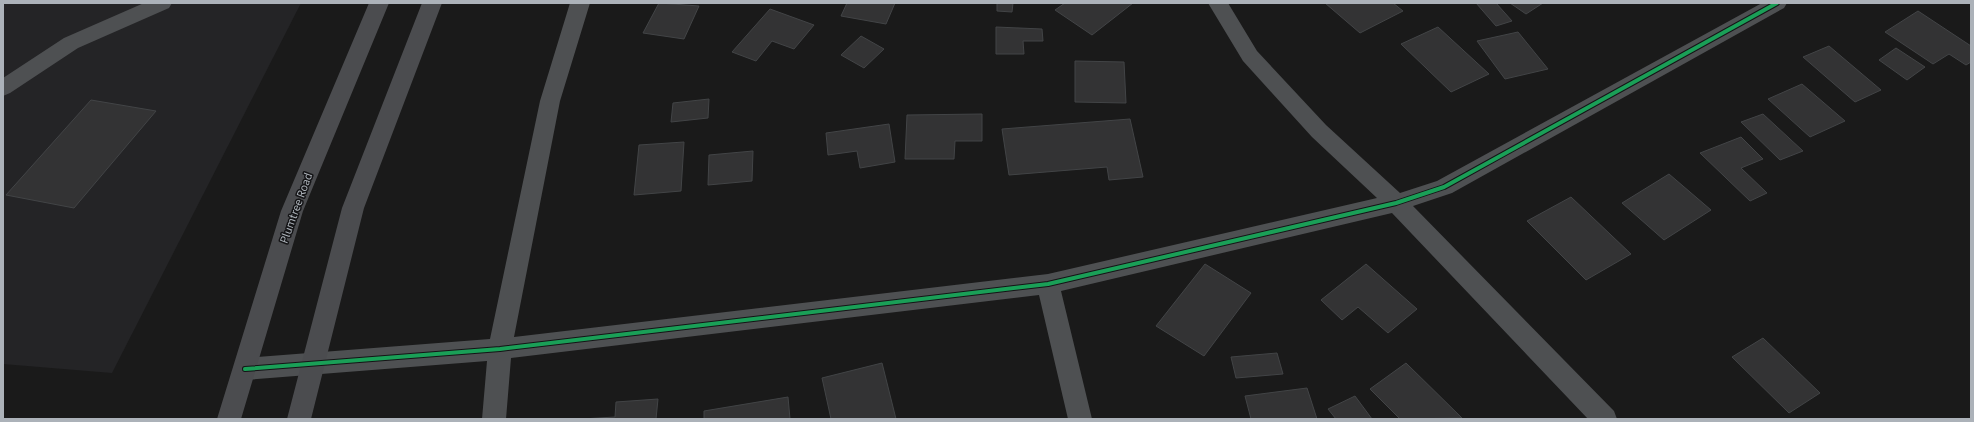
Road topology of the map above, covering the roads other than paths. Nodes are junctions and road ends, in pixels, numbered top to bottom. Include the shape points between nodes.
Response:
1 (162, 3) edge
2 (379, 3) edge
3 (432, 3) edge
4 (580, 3) edge
5 (1218, 3) edge
6 (1778, 3) edge
7 (3, 88) edge
8 (1396, 204) junction
9 (1048, 284) junction
10 (500, 348) junction
11 (312, 365) junction
12 (244, 369) junction
13 (229, 419) edge
14 (299, 419) edge
15 (494, 419) edge
16 (1080, 419) edge
17 (1605, 419) edge

1 - 7 street via 71,43
2 - 12 highway, Plumtree Road via 292,211
3 - 11 highway via 353,208
4 - 10 street via 550,101
5 - 8 street via 1250,56 1319,131
6 - 8 street via 1444,187
8 - 9 street
8 - 17 street
9 - 10 street
9 - 16 street
10 - 11 street
10 - 15 street
11 - 12 street
11 - 14 highway
12 - 13 highway, Plumtree Road

